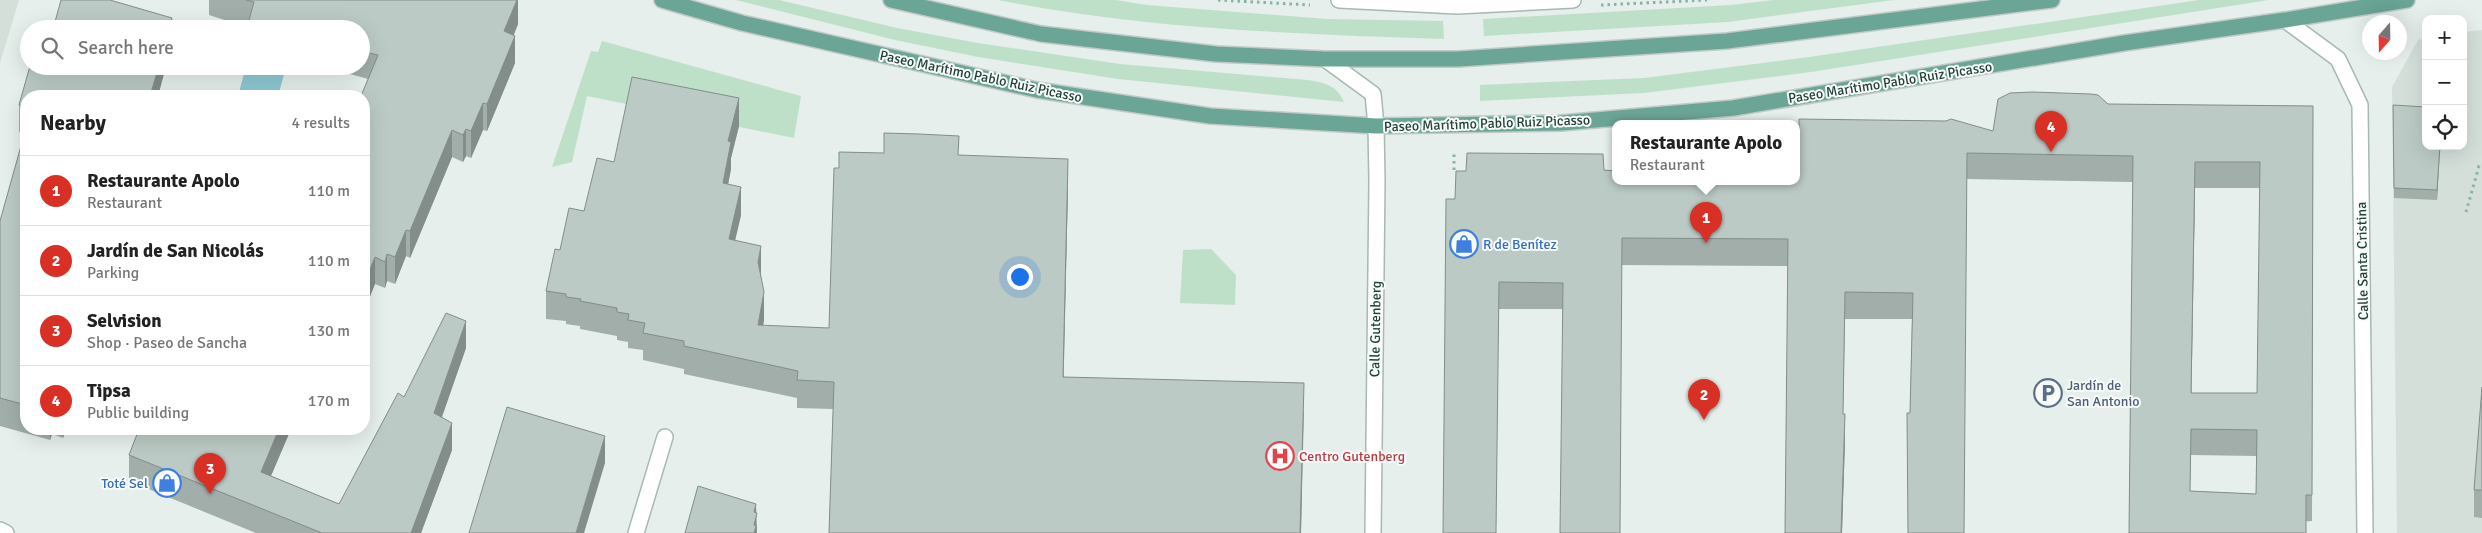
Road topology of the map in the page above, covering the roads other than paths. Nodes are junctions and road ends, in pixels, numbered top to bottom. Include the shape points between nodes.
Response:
1 (662, 0) edge
2 (891, 0) edge
3 (1338, 0) edge
4 (1573, 0) edge
5 (2052, 0) edge
6 (2407, 0) edge
7 (2286, 20) junction
8 (1326, 59) junction
9 (1376, 126) junction
10 (666, 438) dead end
11 (0, 530) edge
12 (6, 533) edge
13 (636, 533) edge
14 (1372, 533) edge
15 (2365, 533) edge

1 - 9 main road, Paseo Marítimo Pablo Ruiz Picasso via 742,23 1037,90 1210,116
2 - 8 main road via 1041,34 1216,54
3 - 4 street via 1457,6
5 - 8 main road via 1726,41 1458,60
6 - 7 main road, Paseo Marítimo Pablo Ruiz Picasso
7 - 9 main road, Paseo Marítimo Pablo Ruiz Picasso via 2124,43 1733,108 1560,123
7 - 15 street, Calle Santa Cristina via 2338,59 2360,105
8 - 9 street, Calle Gutenberg via 1373,94
9 - 14 street, Calle Gutenberg
10 - 13 street
11 - 12 street

